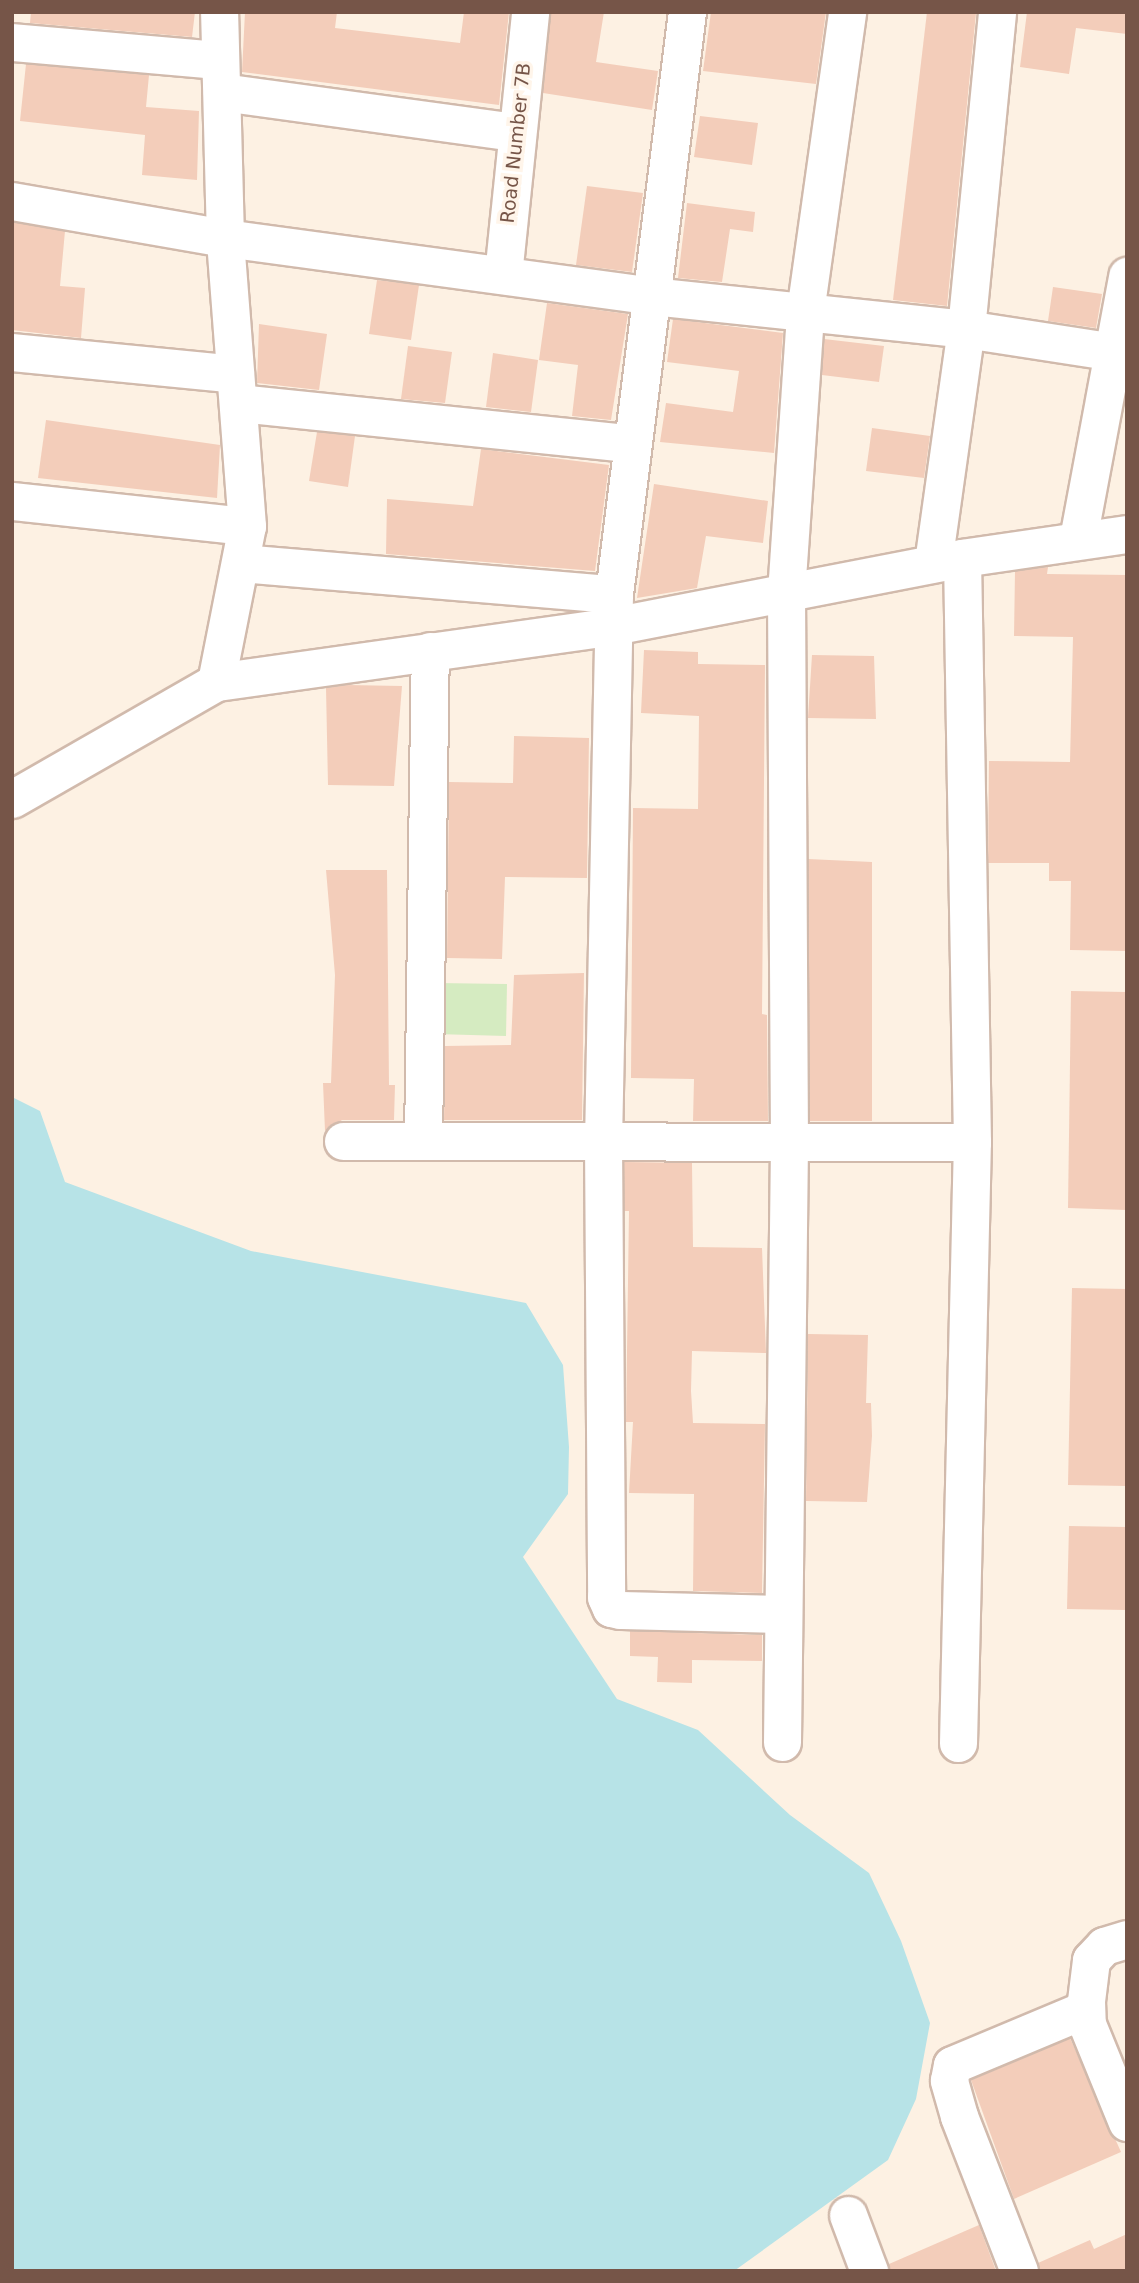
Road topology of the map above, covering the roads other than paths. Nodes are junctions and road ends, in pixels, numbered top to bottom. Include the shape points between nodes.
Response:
1 (219, 12) edge
2 (530, 12) edge
3 (687, 12) edge
4 (848, 12) edge
5 (997, 12) edge
6 (12, 42) edge
7 (219, 76) junction
8 (515, 132) junction
9 (12, 201) edge
10 (225, 238) junction
11 (503, 275) junction
12 (1127, 276) edge
13 (652, 296) junction
14 (805, 312) junction
15 (966, 329) junction
16 (12, 352) edge
17 (1121, 353) edge
18 (237, 388) junction
19 (629, 443) junction
20 (12, 501) edge
21 (247, 526) junction
22 (1127, 534) edge
23 (1078, 539) junction
24 (947, 561) junction
25 (241, 563) junction
26 (786, 593) junction
27 (613, 610) junction
28 (430, 651) junction
29 (216, 682) junction
30 (12, 799) edge
31 (423, 1140) junction
32 (343, 1141) dead end
33 (603, 1141) junction
34 (972, 1142) junction
35 (789, 1145) junction
36 (782, 1614) junction
37 (782, 1742) dead end
38 (958, 1743) dead end
39 (1127, 1939) edge
40 (1086, 2009) junction
41 (1127, 2122) edge
42 (848, 2215) dead end
43 (869, 2271) edge
44 (1019, 2271) edge

1 - 7 street
2 - 8 street, Road Number 7B
3 - 13 street
4 - 14 street
5 - 15 street
6 - 7 street
7 - 8 street
7 - 10 street
8 - 11 street, Road Number 7B
9 - 10 street
10 - 11 street
10 - 18 street
11 - 13 street
12 - 17 street
13 - 14 street
13 - 19 street
14 - 15 street
14 - 26 street
15 - 17 street
15 - 24 street
16 - 18 street
17 - 23 street
18 - 19 street
18 - 21 street
19 - 27 street
20 - 21 street
21 - 25 street
22 - 23 street
23 - 24 street
24 - 26 street
24 - 34 street
25 - 27 street
25 - 29 street
26 - 27 street
26 - 35 street
27 - 28 street
27 - 33 street
28 - 29 street
28 - 31 street
29 - 30 street
31 - 32 street
31 - 33 street
33 - 35 street
33 - 36 street via 607,1604 620,1610
34 - 35 street
34 - 38 street
35 - 36 street
36 - 37 street
39 - 40 street via 1104,1946 1091,1960
40 - 41 street
40 - 44 street via 977,2050 953,2065 949,2080 958,2116
42 - 43 street

